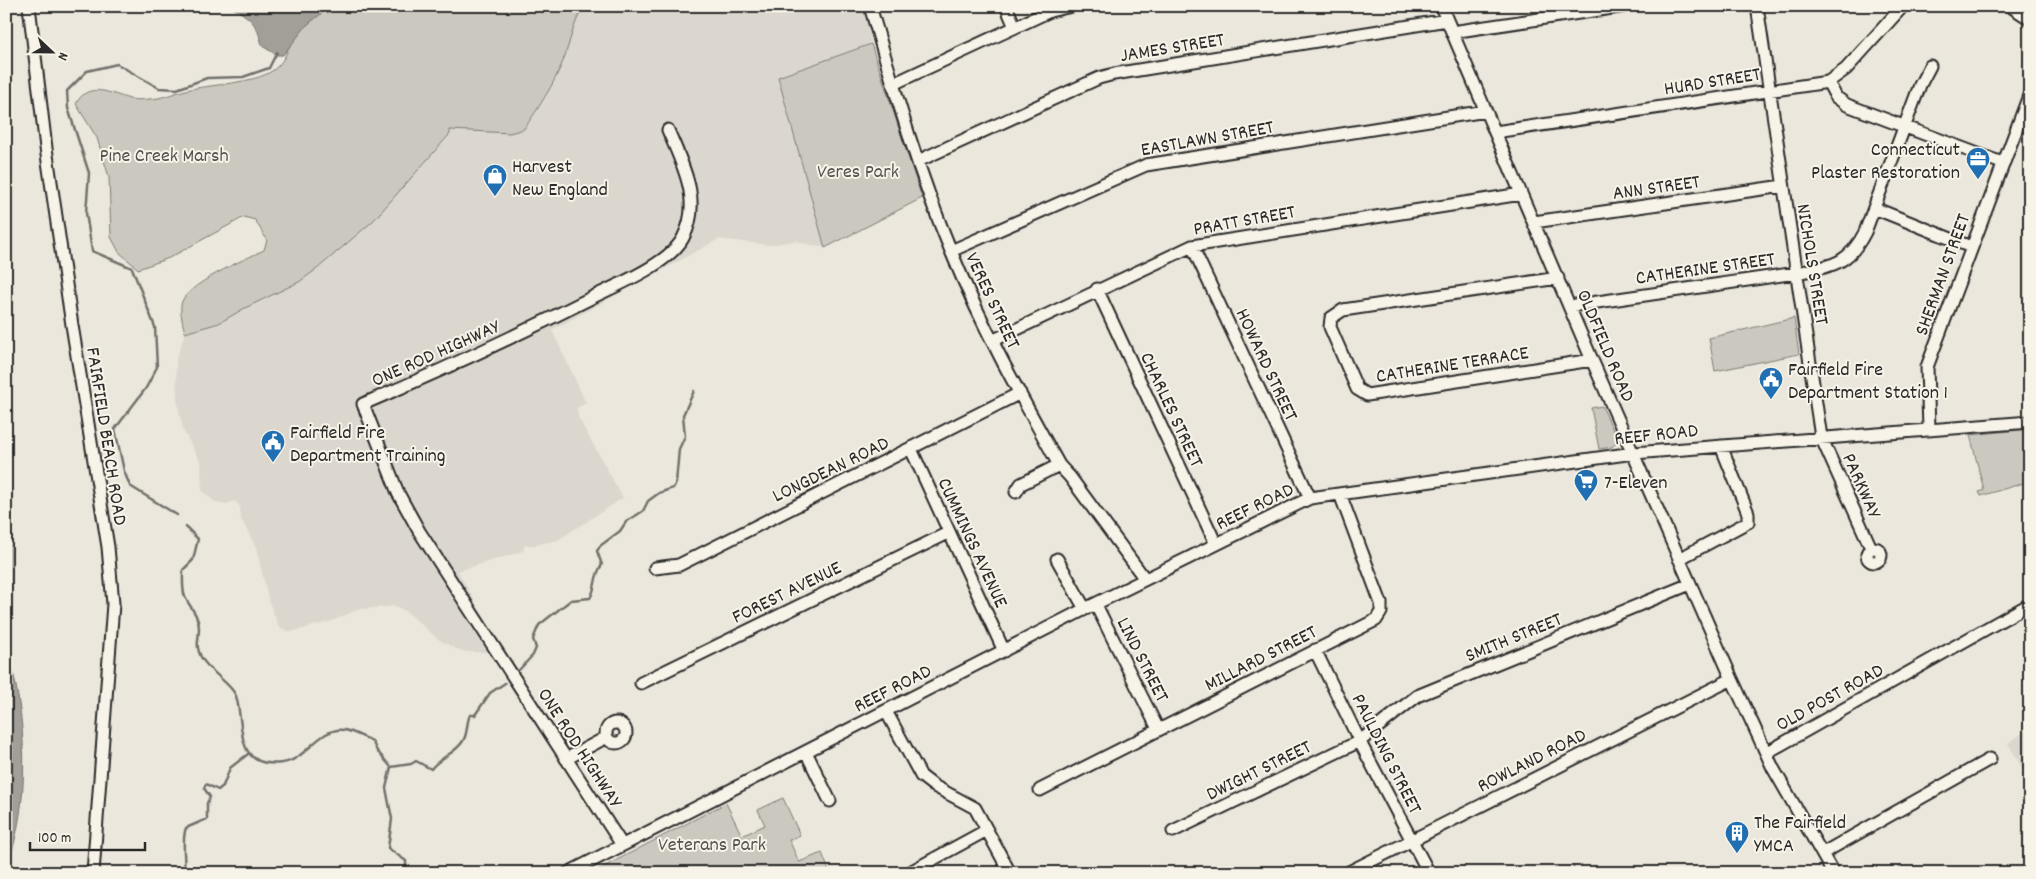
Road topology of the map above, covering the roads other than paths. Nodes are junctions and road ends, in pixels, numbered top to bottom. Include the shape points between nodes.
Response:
1 (29, 6) edge
2 (870, 6) edge
3 (1006, 6) edge
4 (1072, 6) edge
5 (1441, 6) edge
6 (1626, 6) edge
7 (1757, 6) edge
8 (1903, 6) edge
9 (2010, 6) edge
10 (1447, 20) junction
11 (2030, 20) edge
12 (1015, 27) junction
13 (1452, 32) junction
14 (1930, 66) dead end
15 (1828, 82) junction
16 (893, 84) junction
17 (1768, 90) junction
18 (2030, 93) edge
19 (1486, 111) junction
20 (1904, 128) junction
21 (668, 130) dead end
22 (1495, 132) junction
23 (918, 161) junction
24 (2002, 163) junction
25 (1783, 186) junction
26 (1521, 194) junction
27 (1874, 208) junction
28 (1534, 222) junction
29 (1192, 246) junction
30 (1972, 247) junction
31 (951, 251) junction
32 (1796, 273) junction
33 (1558, 278) junction
34 (1096, 289) junction
35 (1570, 306) junction
36 (992, 341) junction
37 (1592, 360) junction
38 (1020, 393) junction
39 (2030, 422) edge
40 (1930, 429) junction
41 (1821, 437) junction
42 (1721, 446) junction
43 (911, 449) junction
44 (1634, 453) junction
45 (1059, 464) junction
46 (1016, 492) dead end
47 (1340, 494) junction
48 (1310, 498) junction
49 (948, 533) junction
50 (1216, 544) junction
51 (1871, 548) dead end
52 (1057, 559) dead end
53 (1679, 559) junction
54 (655, 568) dead end
55 (1145, 579) junction
56 (1690, 584) junction
57 (2030, 604) edge
58 (1090, 607) junction
59 (1315, 650) junction
60 (1004, 651) junction
61 (1732, 679) junction
62 (641, 683) dead end
63 (886, 712) junction
64 (1158, 729) junction
65 (607, 738) dead end
66 (1360, 740) junction
67 (806, 752) junction
68 (1766, 753) junction
69 (566, 759) junction
70 (1990, 759) dead end
71 (1040, 790) dead end
72 (830, 801) dead end
73 (988, 830) junction
74 (1173, 831) dead end
75 (1412, 841) junction
76 (622, 845) junction
77 (1823, 853) junction
78 (1009, 872) dead end
79 (93, 873) edge
80 (568, 873) edge
81 (908, 873) edge
82 (1348, 873) edge
83 (1429, 873) edge
84 (1833, 873) edge

1 - 79 street, FAIRFIELD BEACH ROAD via 50,178 108,547 113,604
2 - 16 street, VERES STREET
3 - 12 street
4 - 12 street via 1050,11
5 - 10 street, OLDFIELD ROAD
6 - 13 street
7 - 17 street, NICHOLS STREET
8 - 15 street, HURD STREET via 1846,69
9 - 11 street
10 - 13 street, OLDFIELD ROAD
10 - 23 street, JAMES STREET via 1107,76
12 - 16 street
13 - 19 street, OLDFIELD ROAD
14 - 20 street, CATHERINE STREET
15 - 17 street, HURD STREET
15 - 20 street via 1843,103
16 - 23 street, VERES STREET
17 - 22 street, HURD STREET
17 - 25 street, NICHOLS STREET
18 - 24 street, SHERMAN STREET
19 - 22 street, OLDFIELD ROAD
19 - 31 street, EASTLAWN STREET via 1146,164
20 - 24 street
20 - 27 street, CATHERINE STREET
21 - 69 street, ONE ROD HIGHWAY via 690,183 692,205 683,239 667,256 465,361 363,404 398,494 419,531
22 - 26 street, OLDFIELD ROAD
23 - 31 street, VERES STREET
24 - 30 street, SHERMAN STREET
25 - 28 street, ANN STREET
25 - 32 street, NICHOLS STREET
26 - 28 street, OLDFIELD ROAD
26 - 29 street, PRATT STREET
27 - 30 street
27 - 32 street, CATHERINE STREET via 1850,256 1836,264
28 - 33 street, OLDFIELD ROAD
29 - 34 street, PRATT STREET
29 - 48 street, HOWARD STREET
30 - 40 street, SHERMAN STREET via 1927,368
31 - 36 street, VERES STREET
32 - 35 street, CATHERINE STREET
32 - 41 street, NICHOLS STREET
33 - 35 street, OLDFIELD ROAD
33 - 37 street, CATHERINE TERRACE via 1343,310 1331,318 1330,327 1358,389 1367,395
34 - 36 street, PRATT STREET
34 - 50 street, CHARLES STREET
35 - 37 street, OLDFIELD ROAD
36 - 38 street, VERES STREET
37 - 44 street, OLDFIELD ROAD
38 - 43 street, LONGDEAN ROAD
38 - 45 street, VERES STREET
39 - 40 street, REEF ROAD
40 - 41 street, REEF ROAD
41 - 42 street, REEF ROAD
41 - 51 street, PARKWAY
42 - 44 street, REEF ROAD
42 - 53 street via 1748,513 1748,522
43 - 49 street, CUMMINGS AVENUE
43 - 54 street, LONGDEAN ROAD via 679,565
44 - 47 street, REEF ROAD
44 - 53 street, OLDFIELD ROAD
45 - 46 street via 1022,484
45 - 55 street, VERES STREET
47 - 48 street, REEF ROAD
47 - 59 street, MILLARD STREET via 1381,603 1381,612 1376,620
48 - 50 street, REEF ROAD
49 - 60 street, CUMMINGS AVENUE
49 - 62 street, FOREST AVENUE
50 - 55 street, REEF ROAD
52 - 58 street, LIND STREET
53 - 56 street, OLDFIELD ROAD
55 - 58 street, REEF ROAD
56 - 61 street, OLDFIELD ROAD
56 - 66 street, SMITH STREET via 1417,696
57 - 68 street, OLD POST ROAD
58 - 60 street, REEF ROAD
58 - 64 street, LIND STREET
59 - 64 street, MILLARD STREET
59 - 66 street, PAULDING STREET
60 - 63 street, REEF ROAD
61 - 68 street, OLDFIELD ROAD
61 - 75 street, ROWLAND ROAD
63 - 67 street, REEF ROAD
63 - 73 street via 921,776 971,805
64 - 71 street, MILLARD STREET
65 - 69 street
66 - 74 street, DWIGHT STREET
66 - 75 street, PAULDING STREET
67 - 72 street
67 - 76 street, REEF ROAD
68 - 77 street, OLD POST ROAD
69 - 76 street, ONE ROD HIGHWAY
70 - 77 street
73 - 78 street
73 - 81 street
75 - 82 street, ROWLAND ROAD
75 - 83 street, PAULDING STREET
76 - 80 street, REEF ROAD
77 - 84 street, OLD POST ROAD

